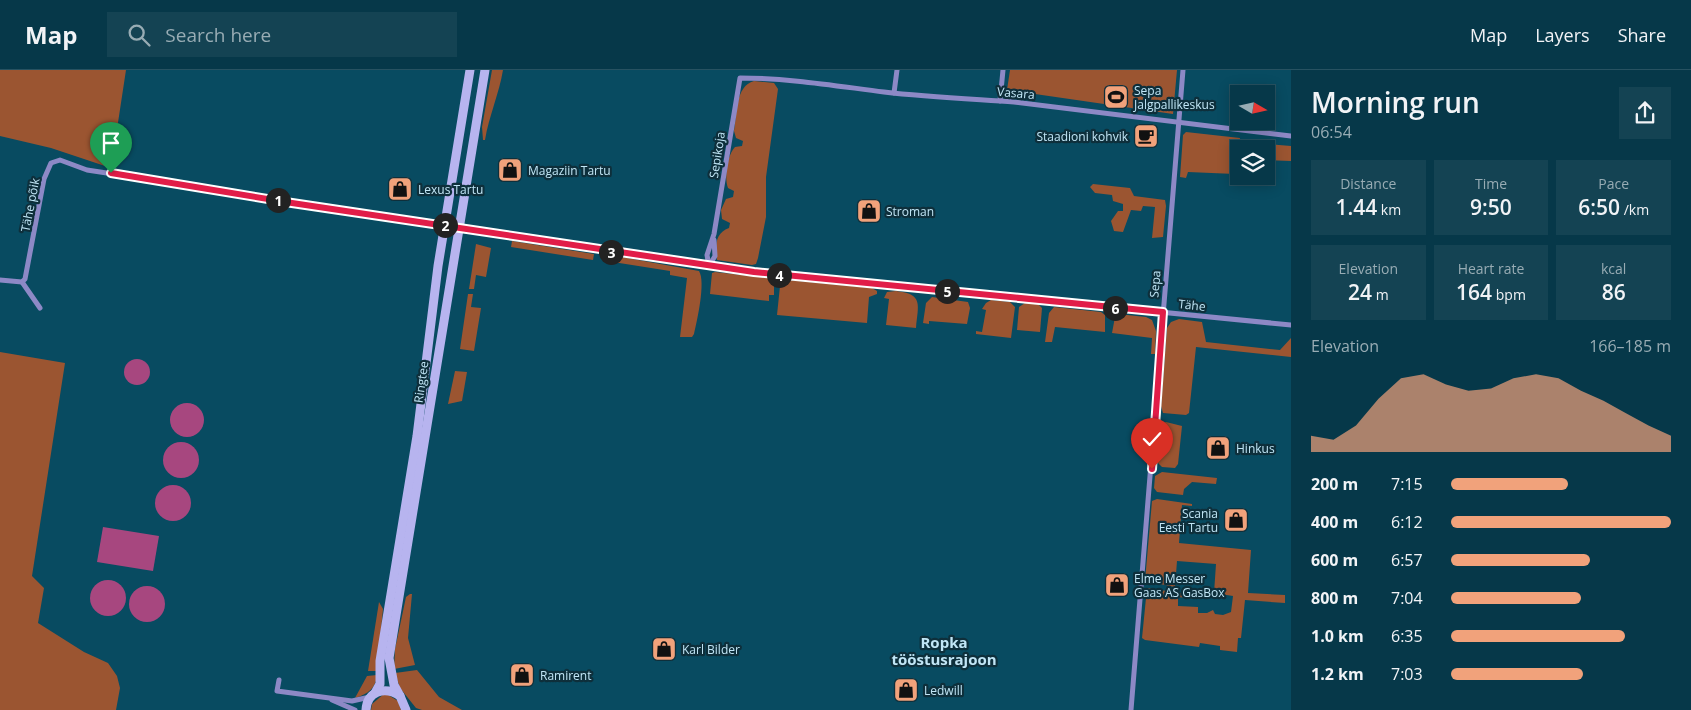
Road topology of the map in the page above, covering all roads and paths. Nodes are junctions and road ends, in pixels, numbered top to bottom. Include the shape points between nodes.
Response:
1 (470, 70) edge
2 (484, 70) edge
3 (897, 70) edge
4 (1003, 70) edge
5 (1183, 70) edge
6 (740, 78) joint
7 (894, 93) junction
8 (1000, 101) junction
9 (1179, 122) junction
10 (1291, 136) edge
11 (111, 173) joint
12 (444, 224) junction
13 (458, 227) junction
14 (709, 266) junction
15 (0, 280) edge
16 (22, 282) junction
17 (40, 308) dead end
18 (1163, 312) junction
19 (1291, 325) edge
20 (278, 680) dead end
21 (373, 695) junction
22 (400, 696) junction
23 (327, 698) junction
24 (407, 709) edge
25 (355, 710) edge
26 (366, 710) edge
27 (1131, 710) edge

1 - 12 main road, Ringtee
2 - 13 main road, Ringtee
3 - 7 street
4 - 8 street
5 - 9 street, Sepa
6 - 7 street, Vasara via 830,84
6 - 14 street, Sepikoja via 714,234 707,255
7 - 8 street, Vasara
8 - 9 street, Vasara
9 - 10 street, Vasara
9 - 18 street, Sepa
11 - 12 street, Tähe
11 - 16 street, Tähe põik via 87,170 60,160 51,162 44,179 27,274
12 - 13 street, Tähe
12 - 21 main road, Ringtee via 422,402 380,661 380,684
13 - 14 street, Tähe
13 - 22 main road, Ringtee via 390,658 394,685
14 - 18 street, Tähe
15 - 16 street
16 - 17 street
18 - 19 street, Tähe
18 - 27 street, Sepa
20 - 23 street via 277,690
21 - 22 main road via 388,690
21 - 23 street via 352,701
21 - 26 main road, Ringtee
22 - 24 main road, Ringtee
23 - 25 street

